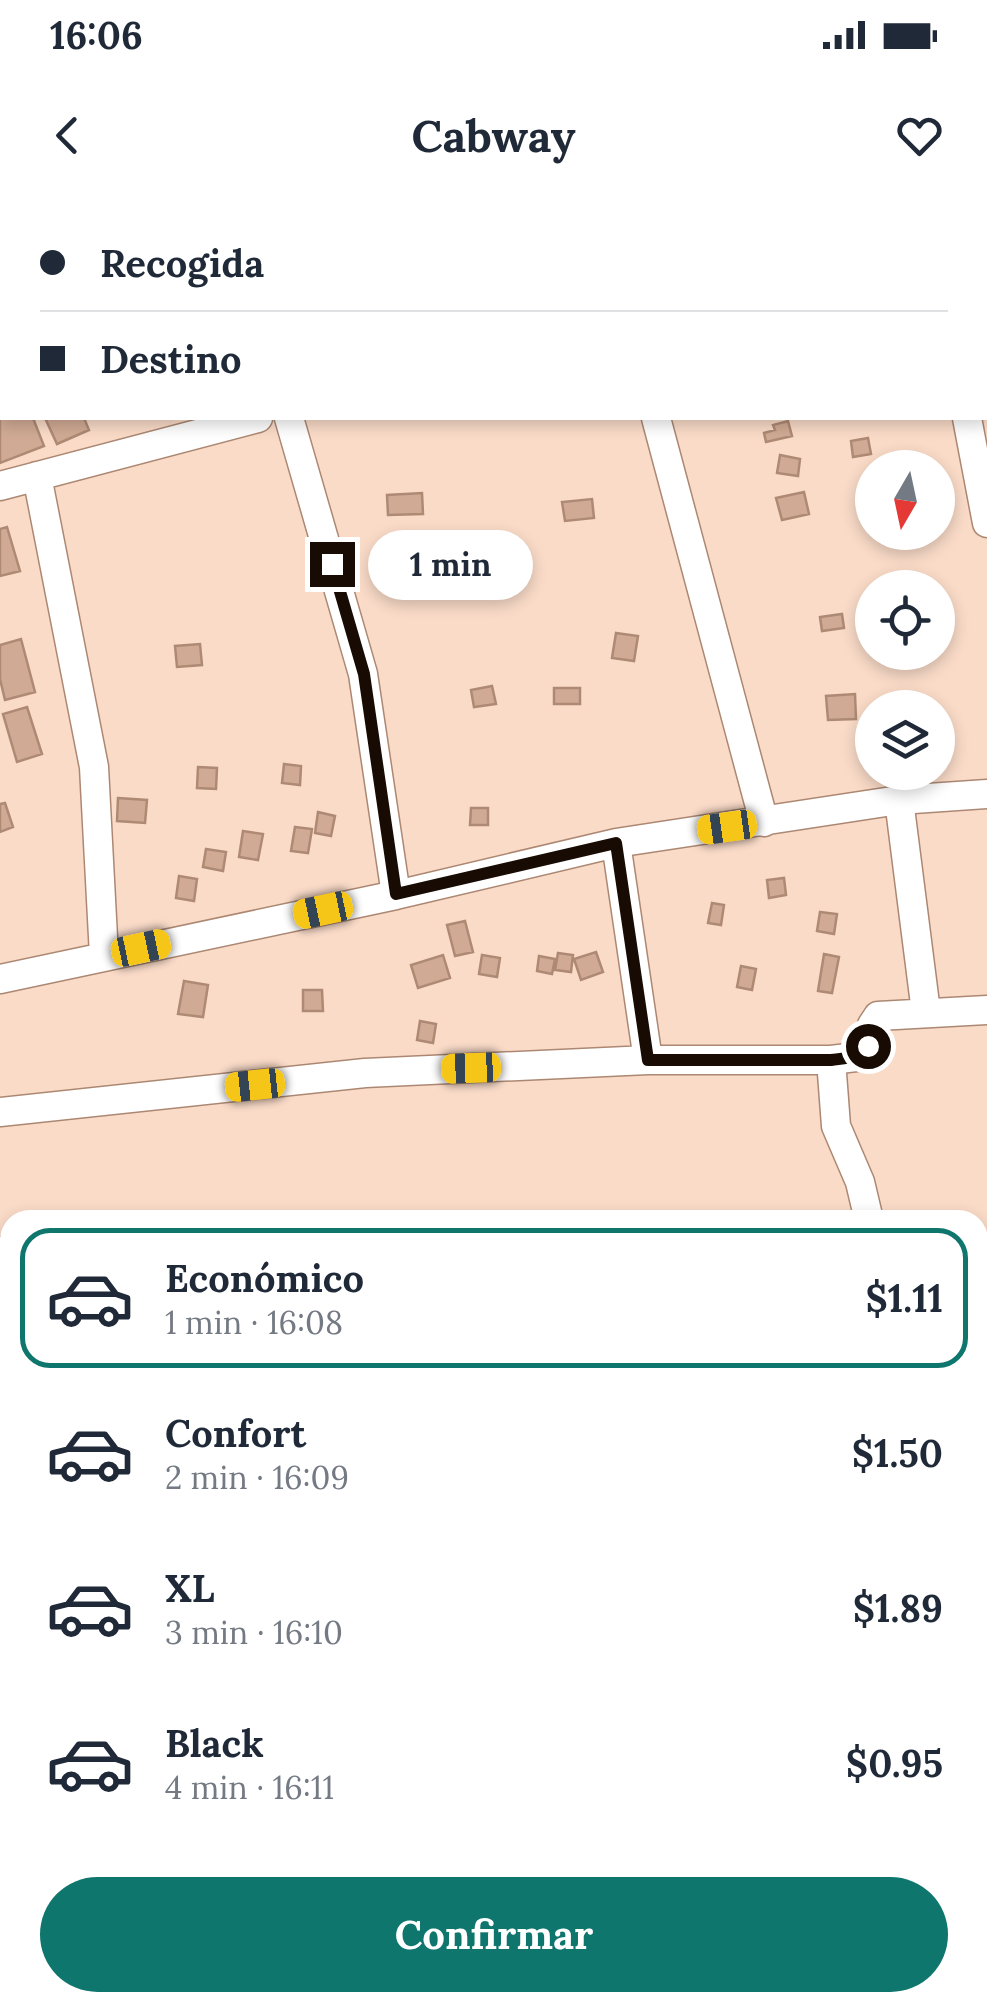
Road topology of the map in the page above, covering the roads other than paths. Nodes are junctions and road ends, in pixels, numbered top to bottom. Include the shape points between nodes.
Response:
1 (250, 420) edge
2 (289, 420) edge
3 (657, 420) edge
4 (967, 420) edge
5 (37, 476) junction
6 (0, 486) edge
7 (987, 523) edge
8 (987, 794) edge
9 (899, 800) junction
10 (764, 822) junction
11 (616, 843) junction
12 (396, 894) junction
13 (104, 956) junction
14 (0, 979) edge
15 (987, 1010) edge
16 (926, 1012) junction
17 (648, 1060) junction
18 (831, 1060) junction
19 (0, 1112) edge
20 (867, 1210) edge

1 - 5 street
2 - 12 street via 364,674
3 - 10 street
4 - 7 street
5 - 6 street
5 - 13 street via 94,767
8 - 9 street
9 - 10 street
9 - 16 street
10 - 11 street
11 - 12 street
11 - 17 street
12 - 13 street
13 - 14 street
15 - 16 street
16 - 18 street via 878,1016 866,1051
17 - 18 street
17 - 19 street via 364,1073
18 - 20 street via 836,1126

